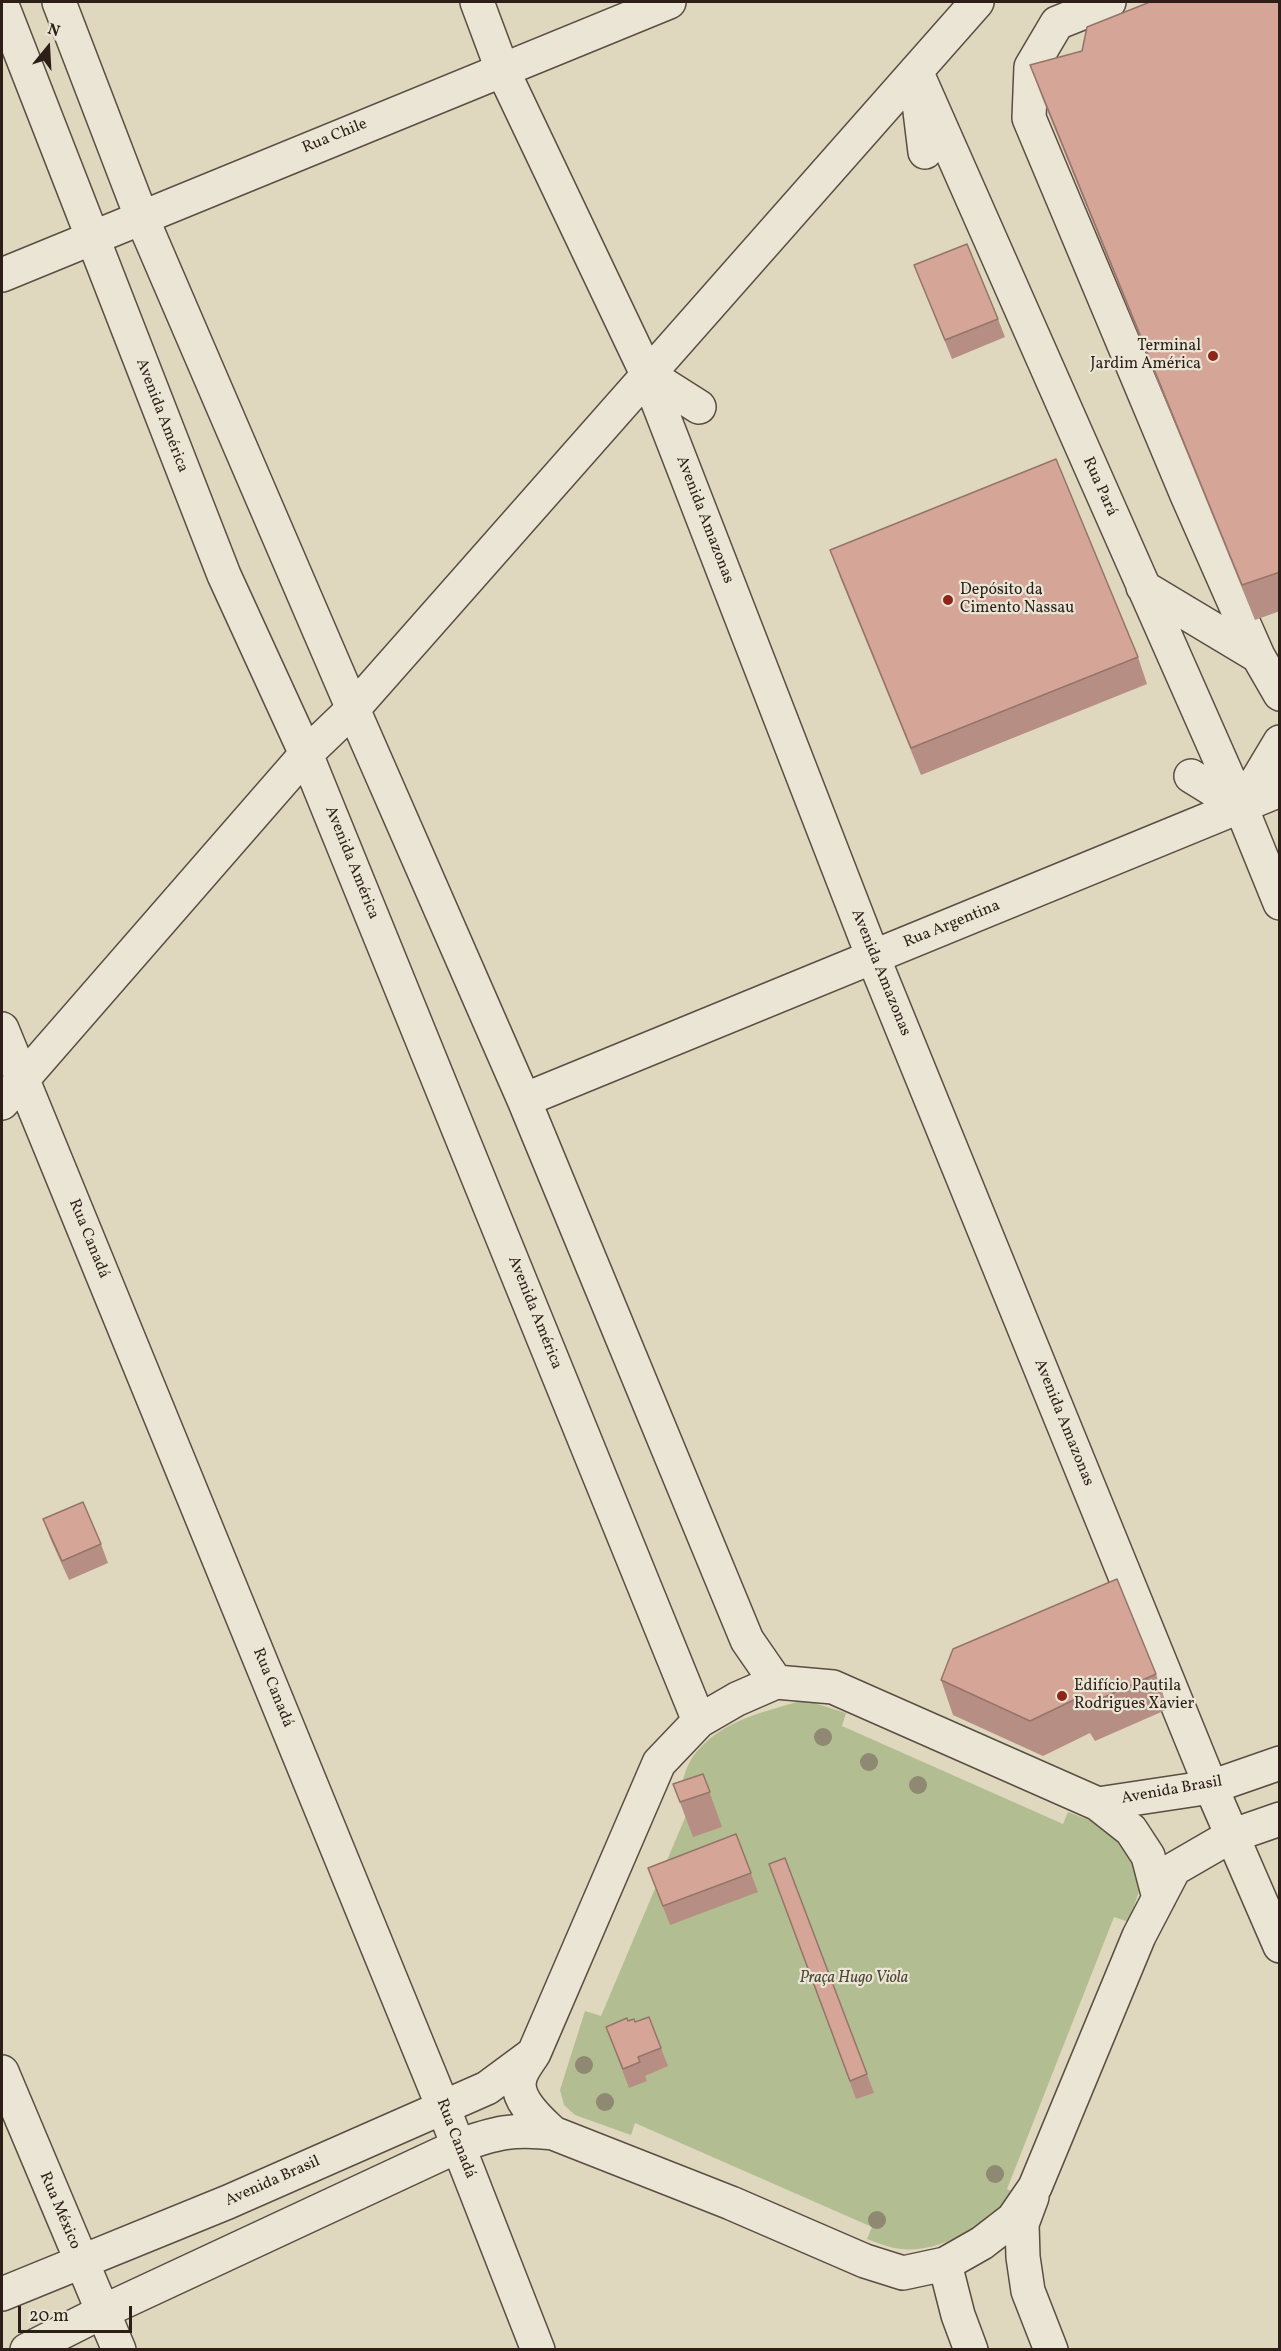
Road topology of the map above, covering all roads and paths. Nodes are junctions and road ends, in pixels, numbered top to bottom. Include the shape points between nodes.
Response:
1 (59, 2) edge
2 (477, 2) edge
3 (669, 2) edge
4 (978, 2) edge
5 (1109, 2) edge
6 (2, 5) edge
7 (502, 69) junction
8 (916, 71) junction
9 (925, 152) dead end
10 (141, 216) junction
11 (92, 238) junction
12 (2, 275) edge
13 (647, 374) junction
14 (699, 407) dead end
15 (1143, 587) junction
16 (1258, 656) junction
17 (1280, 694) edge
18 (353, 709) junction
19 (1280, 742) edge
20 (306, 754) junction
21 (1191, 776) dead end
22 (1280, 790) edge
23 (1240, 807) junction
24 (1280, 903) edge
25 (873, 957) junction
26 (2, 1029) edge
27 (23, 1079) junction
28 (524, 1100) junction
29 (2, 1103) edge
30 (776, 1682) junction
31 (699, 1721) junction
32 (1280, 1763) edge
33 (1211, 1787) junction
34 (1098, 1804) junction
35 (1280, 1819) edge
36 (1231, 1836) junction
37 (1159, 1898) junction
38 (1280, 1946) edge
39 (534, 2053) junction
40 (2, 2072) edge
41 (442, 2107) junction
42 (552, 2133) junction
43 (458, 2146) junction
44 (1035, 2187) junction
45 (80, 2262) junction
46 (945, 2264) junction
47 (2, 2294) edge
48 (104, 2311) junction
49 (27, 2349) edge
50 (119, 2349) edge
51 (538, 2349) edge
52 (971, 2349) edge
53 (1051, 2349) edge

1 - 10 street
2 - 7 street, Avenida Amazonas
3 - 7 street, Rua Chile
4 - 8 street
5 - 16 street via 1057,23 1031,66 1029,118
6 - 11 street, Avenida América
7 - 10 street, Rua Chile
7 - 13 street, Avenida Amazonas
8 - 9 street
8 - 13 street
8 - 15 street, Rua Pará
10 - 11 street, Rua Chile
10 - 18 street
11 - 12 street, Rua Chile
11 - 20 street, Avenida América via 224,575
13 - 14 street
13 - 18 street
13 - 25 street, Avenida Amazonas
15 - 16 street
15 - 23 street, Rua Pará
16 - 17 street
18 - 20 street
18 - 28 street
19 - 23 street
20 - 27 street
20 - 31 street, Avenida América
21 - 23 street
22 - 23 street, Rua Argentina
23 - 24 street, Rua Pará
23 - 25 street, Rua Argentina
25 - 28 street, Rua Argentina
25 - 33 street, Avenida Amazonas
26 - 27 street, Rua Canadá
27 - 29 street
27 - 41 street, Rua Canadá
28 - 30 street via 747,1640
30 - 31 street
30 - 34 street via 833,1687
31 - 39 street via 659,1763
32 - 33 street, Avenida Brasil
33 - 34 street, Avenida Brasil
33 - 36 street, Avenida Amazonas
34 - 37 street via 1131,1830 1148,1856
35 - 36 street
36 - 37 street via 1174,1869
36 - 38 street, Avenida Amazonas
37 - 44 street via 1139,1936
39 - 41 street, Avenida Brasil via 487,2088
39 - 42 street via 519,2079 523,2099 532,2115
40 - 45 street, Rua México
41 - 43 street, Rua Canadá
41 - 45 street, Avenida Brasil via 228,2202
42 - 43 street via 510,2130
42 - 46 street via 865,2261 903,2273
43 - 48 street
43 - 51 street, Rua Canadá
44 - 46 street via 1013,2219
44 - 53 street via 1022,2224 1023,2258 1028,2291
45 - 47 street, Avenida Brasil
45 - 48 street, Rua México
46 - 52 street
48 - 49 street
48 - 50 street, Rua México

